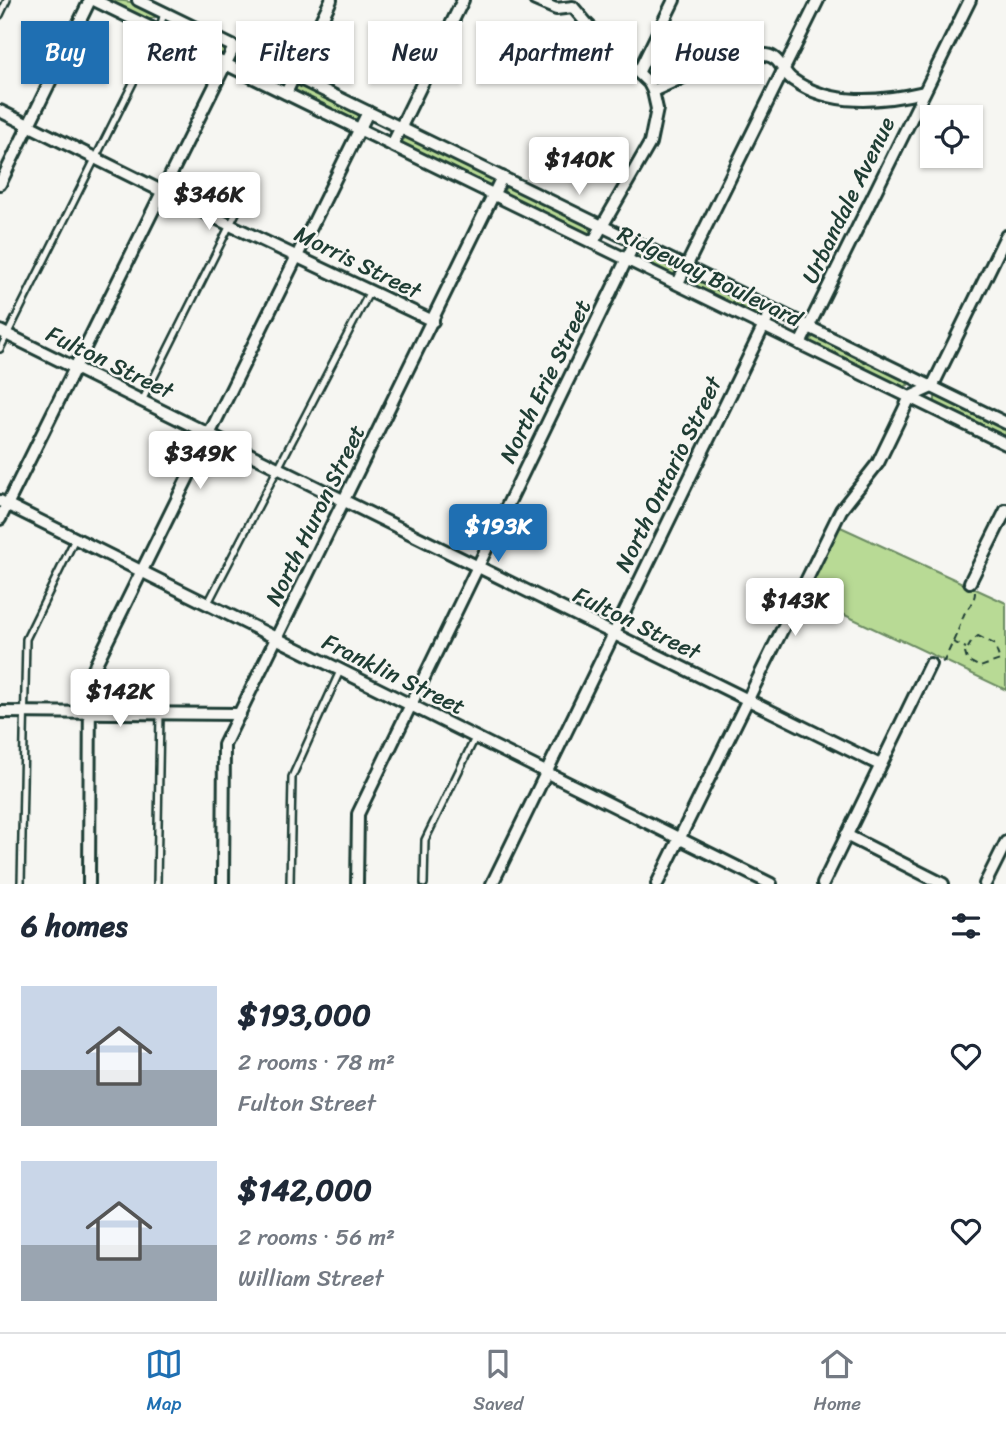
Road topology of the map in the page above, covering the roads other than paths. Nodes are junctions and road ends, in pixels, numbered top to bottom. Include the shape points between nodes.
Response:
1 (7, 0) edge
2 (92, 0) edge
3 (138, 0) edge
4 (331, 0) edge
5 (463, 0) edge
6 (535, 0) edge
7 (674, 0) edge
8 (818, 0) edge
9 (970, 0) edge
10 (573, 3) edge
11 (167, 8) junction
12 (0, 15) edge
13 (137, 21) edge
14 (162, 21) edge
15 (321, 21) edge
16 (234, 47) joint
17 (222, 62) edge
18 (226, 64) junction
19 (784, 70) junction
20 (639, 71) junction
21 (133, 84) edge
22 (290, 84) edge
23 (310, 84) edge
24 (653, 90) junction
25 (924, 92) junction
26 (286, 93) junction
27 (0, 111) edge
28 (368, 112) junction
29 (29, 125) junction
30 (400, 128) junction
31 (360, 130) junction
32 (392, 145) junction
33 (96, 158) junction
34 (502, 177) junction
35 (252, 181) dead end
36 (0, 184) edge
37 (162, 191) junction
38 (494, 195) junction
39 (230, 225) junction
40 (601, 226) junction
41 (1006, 236) edge
42 (593, 242) junction
43 (635, 242) junction
44 (298, 257) junction
45 (627, 259) junction
46 (686, 266) junction
47 (678, 284) junction
48 (370, 291) junction
49 (772, 309) junction
50 (433, 321) junction
51 (764, 326) junction
52 (809, 327) junction
53 (4, 332) edge
54 (800, 344) junction
55 (0, 349) edge
56 (75, 367) junction
57 (932, 387) junction
58 (910, 397) junction
59 (142, 401) junction
60 (1006, 423) edge
61 (211, 435) junction
62 (1006, 444) edge
63 (277, 468) junction
64 (345, 501) junction
65 (4, 503) edge
66 (1006, 510) edge
67 (0, 519) edge
68 (75, 539) junction
69 (479, 568) junction
70 (142, 573) junction
71 (973, 587) road end
72 (207, 605) junction
73 (613, 635) junction
74 (276, 639) junction
75 (930, 664) dead end
76 (340, 671) junction
77 (747, 701) junction
78 (411, 706) junction
79 (0, 712) edge
80 (24, 712) junction
81 (90, 713) junction
82 (160, 713) junction
83 (240, 714) junction
84 (475, 738) junction
85 (880, 765) junction
86 (545, 772) junction
87 (846, 835) junction
88 (679, 839) junction
89 (1006, 842) edge
90 (21, 884) edge
91 (89, 884) edge
92 (157, 884) edge
93 (223, 884) edge
94 (290, 884) edge
95 (357, 884) edge
96 (424, 884) edge
97 (492, 884) edge
98 (657, 884) edge
99 (771, 884) edge
100 (823, 884) edge
101 (943, 884) edge
102 (985, 884) edge

1 - 12 lane
2 - 13 street, Ridgeway Boulevard
2 - 29 street
3 - 11 street, Ridgeway Boulevard
4 - 15 street
5 - 30 street
6 - 10 street via 556,9
7 - 20 street
8 - 19 street
9 - 25 street, Urbandale Avenue
10 - 20 street via 588,25
11 - 14 lane
11 - 16 street, Ridgeway Boulevard
16 - 18 street
17 - 18 street, Ridgeway Boulevard
18 - 26 street, Ridgeway Boulevard
18 - 37 street
19 - 24 street via 772,57 748,56
19 - 25 street via 800,85 833,97 875,101
19 - 46 street
20 - 24 street
21 - 33 lane
22 - 26 street
23 - 28 street, Ridgeway Boulevard
24 - 40 street via 656,118 650,143
25 - 52 street, Urbandale Avenue
26 - 31 street, Ridgeway Boulevard
27 - 29 street, Morris Street
28 - 30 street, Ridgeway Boulevard
28 - 31 street
29 - 33 street, Morris Street
29 - 36 street
30 - 32 street
30 - 34 street, Ridgeway Boulevard
31 - 32 street, Ridgeway Boulevard
31 - 44 street
32 - 38 street, Ridgeway Boulevard
33 - 37 street, Morris Street
33 - 53 lane
34 - 38 street, North Huron Street
34 - 40 street, Ridgeway Boulevard
35 - 39 lane
37 - 39 street, Morris Street
37 - 56 street
38 - 42 street, Ridgeway Boulevard
38 - 50 street, North Huron Street
39 - 44 street, Morris Street
39 - 59 lane
40 - 42 street
40 - 43 street, Ridgeway Boulevard
41 - 57 street
42 - 45 street, Ridgeway Boulevard
43 - 45 street, North Erie Street
43 - 46 street, Ridgeway Boulevard
44 - 48 street, Morris Street
44 - 61 street
45 - 47 street, Ridgeway Boulevard
45 - 69 street, North Erie Street
46 - 47 street
46 - 49 street, Ridgeway Boulevard
47 - 51 street, Ridgeway Boulevard
48 - 50 street, Morris Street
48 - 63 lane
49 - 51 street, North Ontario Street
49 - 52 street, Ridgeway Boulevard
50 - 64 street, North Huron Street
51 - 54 street, Ridgeway Boulevard
51 - 73 street, North Ontario Street
52 - 54 street, Urbandale Avenue
52 - 57 street, Ridgeway Boulevard
53 - 55 lane
53 - 56 street, Fulton Street
54 - 58 street, Ridgeway Boulevard
56 - 59 street, Fulton Street
56 - 65 street
57 - 58 street
57 - 60 street, Ridgeway Boulevard
58 - 62 street, Ridgeway Boulevard
58 - 77 street via 878,463 841,510
59 - 61 street, Fulton Street
61 - 63 street, Fulton Street
61 - 70 street
63 - 64 street, Fulton Street
63 - 72 lane
64 - 69 street, Fulton Street
64 - 74 street, North Huron Street
65 - 67 street
65 - 68 street, Franklin Street
66 - 71 street
68 - 70 street, Franklin Street
68 - 80 lane via 26,639
69 - 73 street, Fulton Street
69 - 78 street, North Erie Street
70 - 72 street, Franklin Street
70 - 81 street via 90,676
72 - 74 street, Franklin Street
73 - 77 street, Fulton Street
73 - 86 street, North Ontario Street
74 - 76 street, Franklin Street
74 - 83 street, North Huron Street
75 - 85 street
76 - 78 street, Franklin Street
76 - 94 lane via 292,777
77 - 85 street, Fulton Street
77 - 88 street
78 - 84 street, Franklin Street
78 - 95 street, North Erie Street via 358,814
79 - 80 street
80 - 81 street
80 - 90 lane
81 - 82 street
81 - 91 street
82 - 83 street
82 - 92 lane
83 - 93 street, North Huron Street via 224,745
84 - 86 street, Franklin Street
84 - 96 lane via 425,841
85 - 87 street
86 - 88 street, Franklin Street
86 - 97 street, North Ontario Street
87 - 100 street
87 - 101 street
88 - 98 street
88 - 99 street, Franklin Street
89 - 102 street

